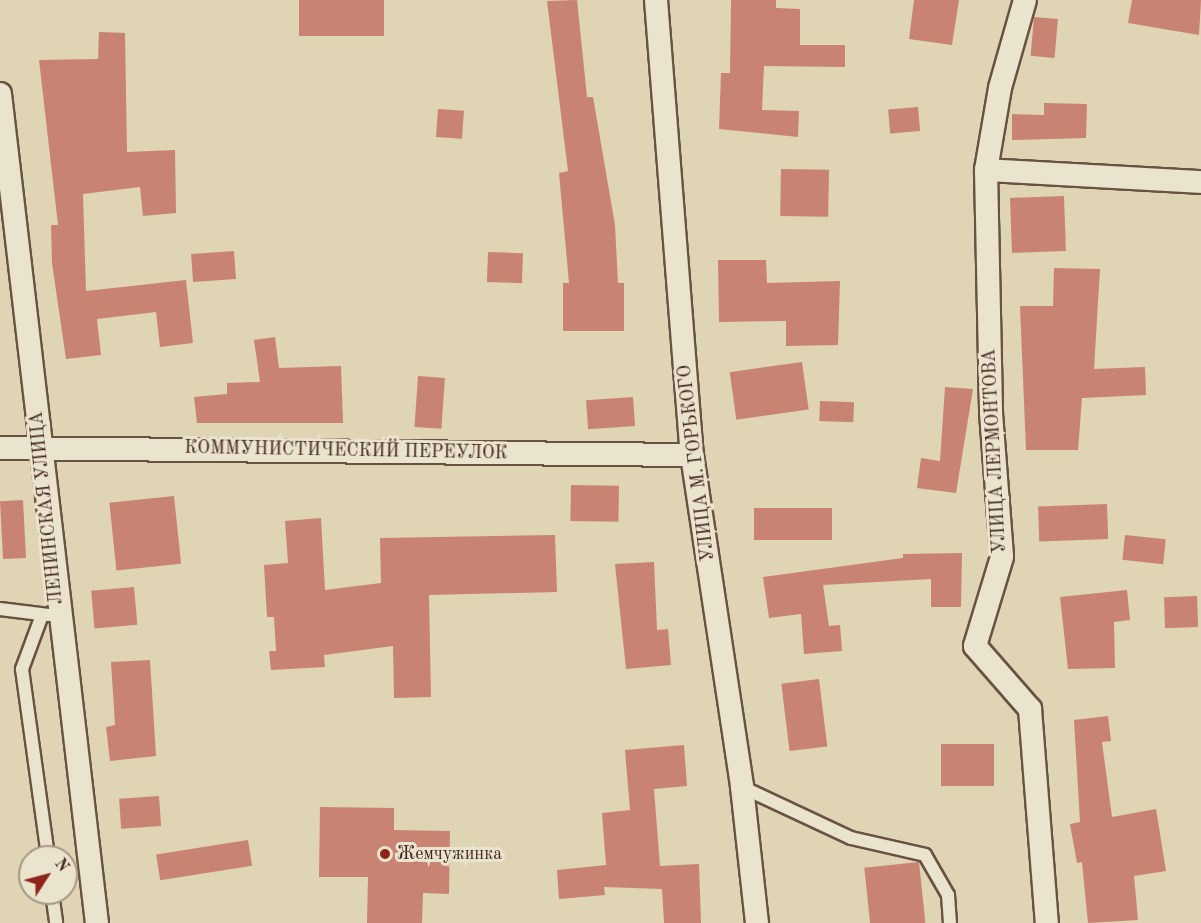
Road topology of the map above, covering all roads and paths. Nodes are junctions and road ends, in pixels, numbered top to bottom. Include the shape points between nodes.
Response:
1 (656, 0) edge
2 (1025, 0) edge
3 (0, 94) edge
4 (986, 170) junction
5 (1201, 182) edge
6 (0, 448) edge
7 (40, 448) junction
8 (692, 455) junction
9 (0, 609) edge
10 (50, 614) junction
11 (742, 787) junction
12 (46, 845) edge
13 (54, 905) edge
14 (56, 923) edge
15 (97, 923) edge
16 (757, 923) edge
17 (950, 923) edge
18 (1047, 923) edge

1 - 8 street, УЛИЦА М. ГОРЬКОГО
2 - 4 street, УЛИЦА ЛЕРМОНТОВА via 1000,88
3 - 7 street, ЛЕНИНСКАЯ УЛИЦА
4 - 5 street
4 - 18 street, УЛИЦА ЛЕРМОНТОВА via 991,413 1002,557 975,646 1030,709
6 - 7 street, КОММУНИСТИЧЕСКИЙ ПЕРЕУЛОК
7 - 8 street, КОММУНИСТИЧЕСКИЙ ПЕРЕУЛОК
7 - 10 street, ЛЕНИНСКАЯ УЛИЦА
8 - 11 street, УЛИЦА М. ГОРЬКОГО
9 - 10 lane
10 - 12 lane via 22,669
10 - 15 street, ЛЕНИНСКАЯ УЛИЦА
11 - 16 street, УЛИЦА М. ГОРЬКОГО
11 - 17 lane via 851,838 925,855 948,895
13 - 14 lane

